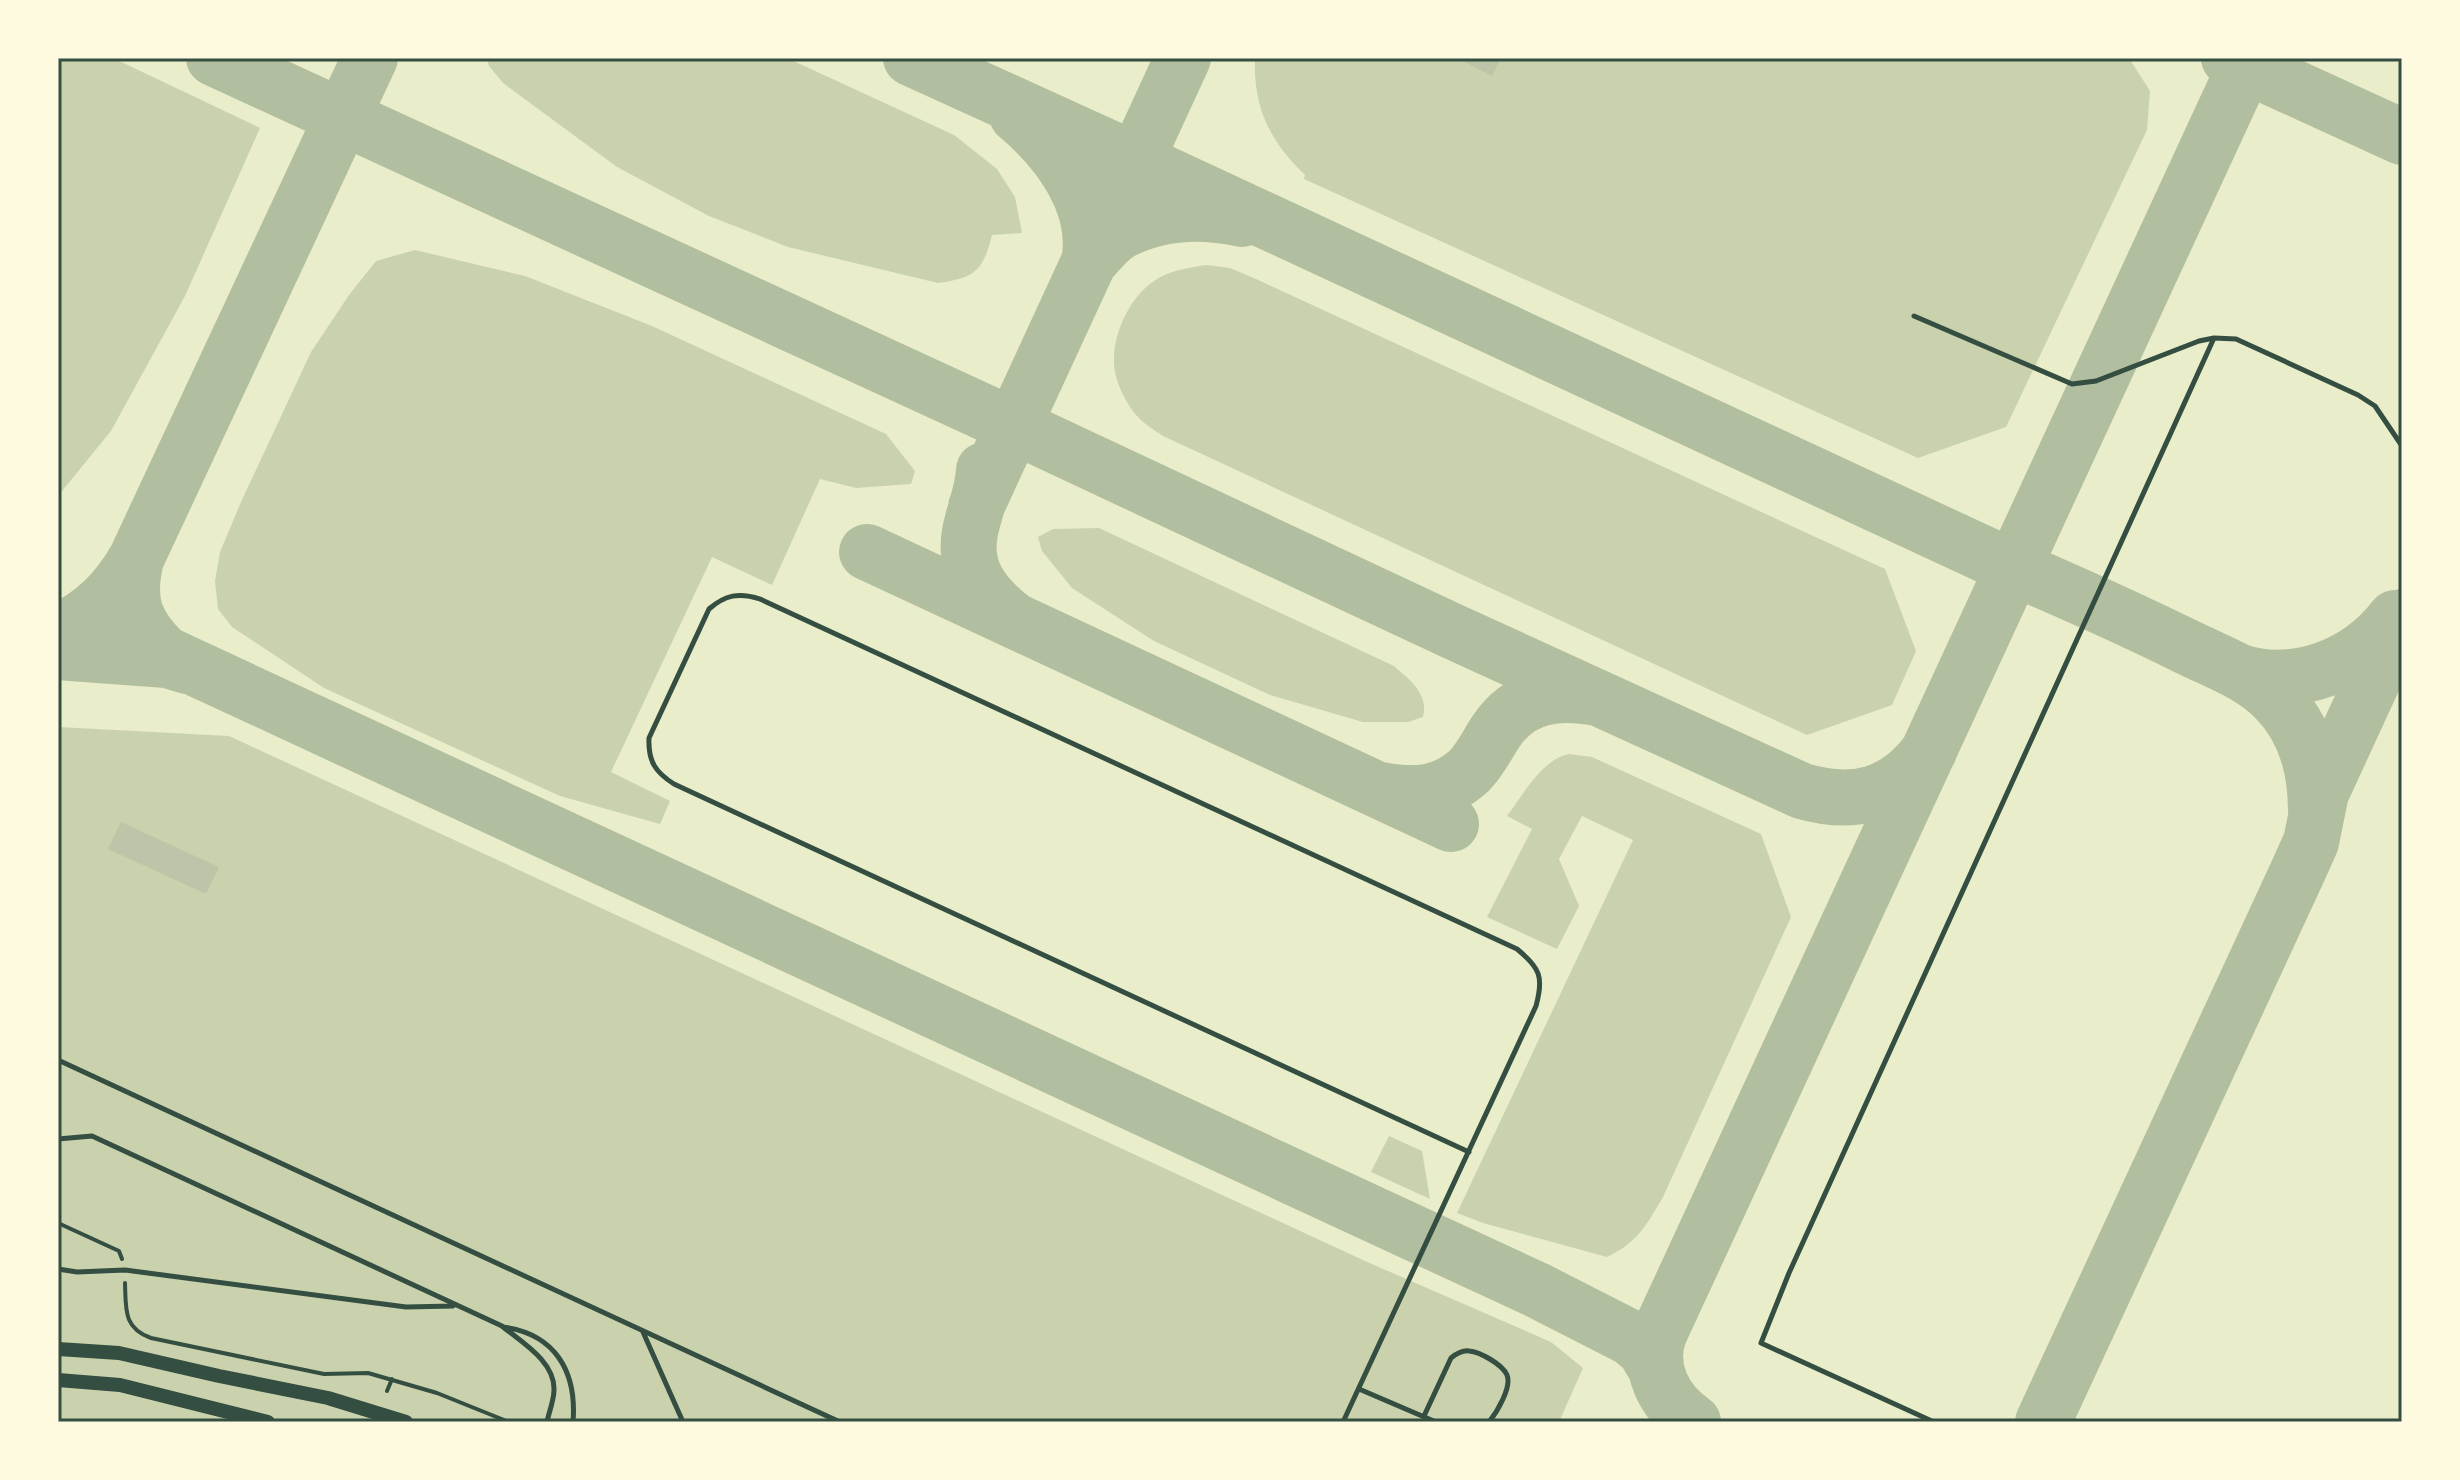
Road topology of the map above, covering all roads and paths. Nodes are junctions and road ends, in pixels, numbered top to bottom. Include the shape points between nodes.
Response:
1 (1914, 316) dead end
2 (2214, 338) junction
3 (2402, 446) edge
4 (58, 1060) edge
5 (58, 1139) edge
6 (1469, 1152) junction
7 (58, 1223) edge
8 (58, 1269) edge
9 (125, 1270) junction
10 (454, 1306) junction
11 (502, 1326) junction
12 (643, 1331) junction
13 (58, 1349) edge
14 (392, 1379) junction
15 (58, 1380) edge
16 (1359, 1389) junction
17 (387, 1391) dead end
18 (1424, 1416) junction
19 (268, 1422) edge
20 (406, 1422) edge
21 (509, 1422) edge
22 (547, 1422) edge
23 (573, 1422) edge
24 (683, 1422) edge
25 (840, 1422) edge
26 (1343, 1422) edge
27 (1436, 1422) edge
28 (1489, 1422) edge
29 (1934, 1422) edge

1 - 2 lane via 2072,384 2096,381
2 - 3 lane via 2236,339 2358,395 2375,406
2 - 29 lane via 1761,1343
4 - 12 lane
5 - 10 lane via 92,1136
6 - 6 lane via 1541,988 1533,962 1517,949 760,599 732,595 709,609 649,738 652,765 661,776
6 - 16 lane
7 - 9 path via 119,1251
8 - 9 lane
9 - 10 lane via 406,1307
9 - 14 path via 128,1321 138,1333 324,1374 368,1373
10 - 11 lane
11 - 22 lane via 550,1372 554,1390
11 - 23 lane via 524,1330 547,1343 563,1362 572,1381
12 - 24 lane
12 - 25 lane
13 - 20 street via 119,1353 328,1398
14 - 17 path
14 - 21 path
15 - 19 street via 120,1385
16 - 18 lane
16 - 26 lane
18 - 27 lane
18 - 28 lane via 1451,1358 1468,1351 1495,1362 1507,1376

